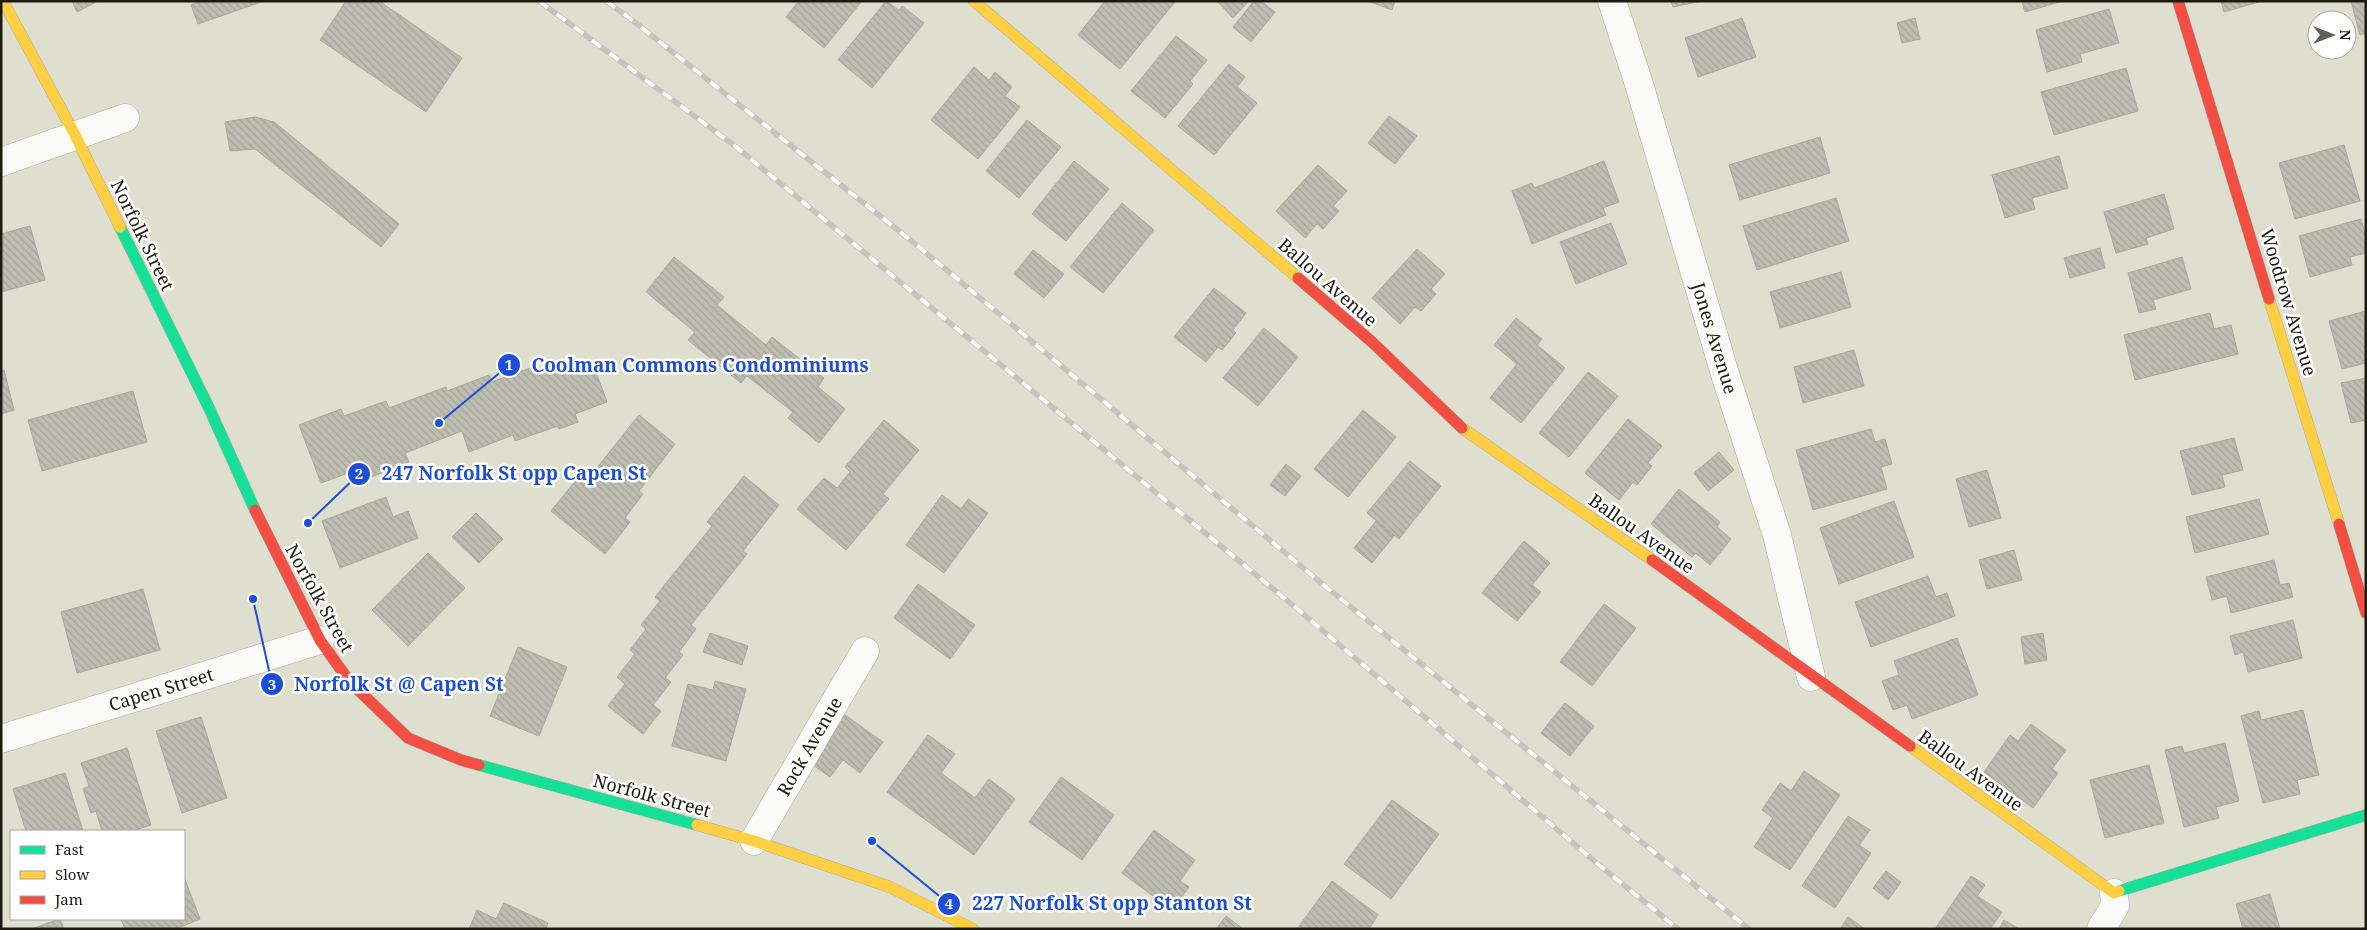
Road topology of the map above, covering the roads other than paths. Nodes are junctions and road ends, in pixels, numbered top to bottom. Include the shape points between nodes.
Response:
1 (3, 1) edge
2 (974, 1) edge
3 (1612, 1) edge
4 (2178, 1) edge
5 (125, 118) dead end
6 (75, 135) junction
7 (1, 162) edge
8 (2364, 600) edge
9 (320, 640) junction
10 (865, 651) dead end
11 (1812, 677) junction
12 (1, 739) edge
13 (2366, 815) edge
14 (754, 841) junction
15 (2114, 893) junction
16 (972, 929) edge
17 (2101, 929) edge

1 - 6 street, Norfolk Street
2 - 11 street, Ballou Avenue via 1372,342 1458,424
3 - 11 street, Jones Avenue via 1777,535
4 - 8 street, Woodrow Avenue
5 - 6 street
6 - 7 street
6 - 9 street, Norfolk Street via 209,408 272,547
9 - 12 street, Capen Street
9 - 14 street, Norfolk Street via 349,681 408,738 461,760
10 - 14 street, Rock Avenue
11 - 15 street, Ballou Avenue
13 - 15 street
14 - 16 street, Norfolk Street via 890,887
15 - 17 street via 2115,906

